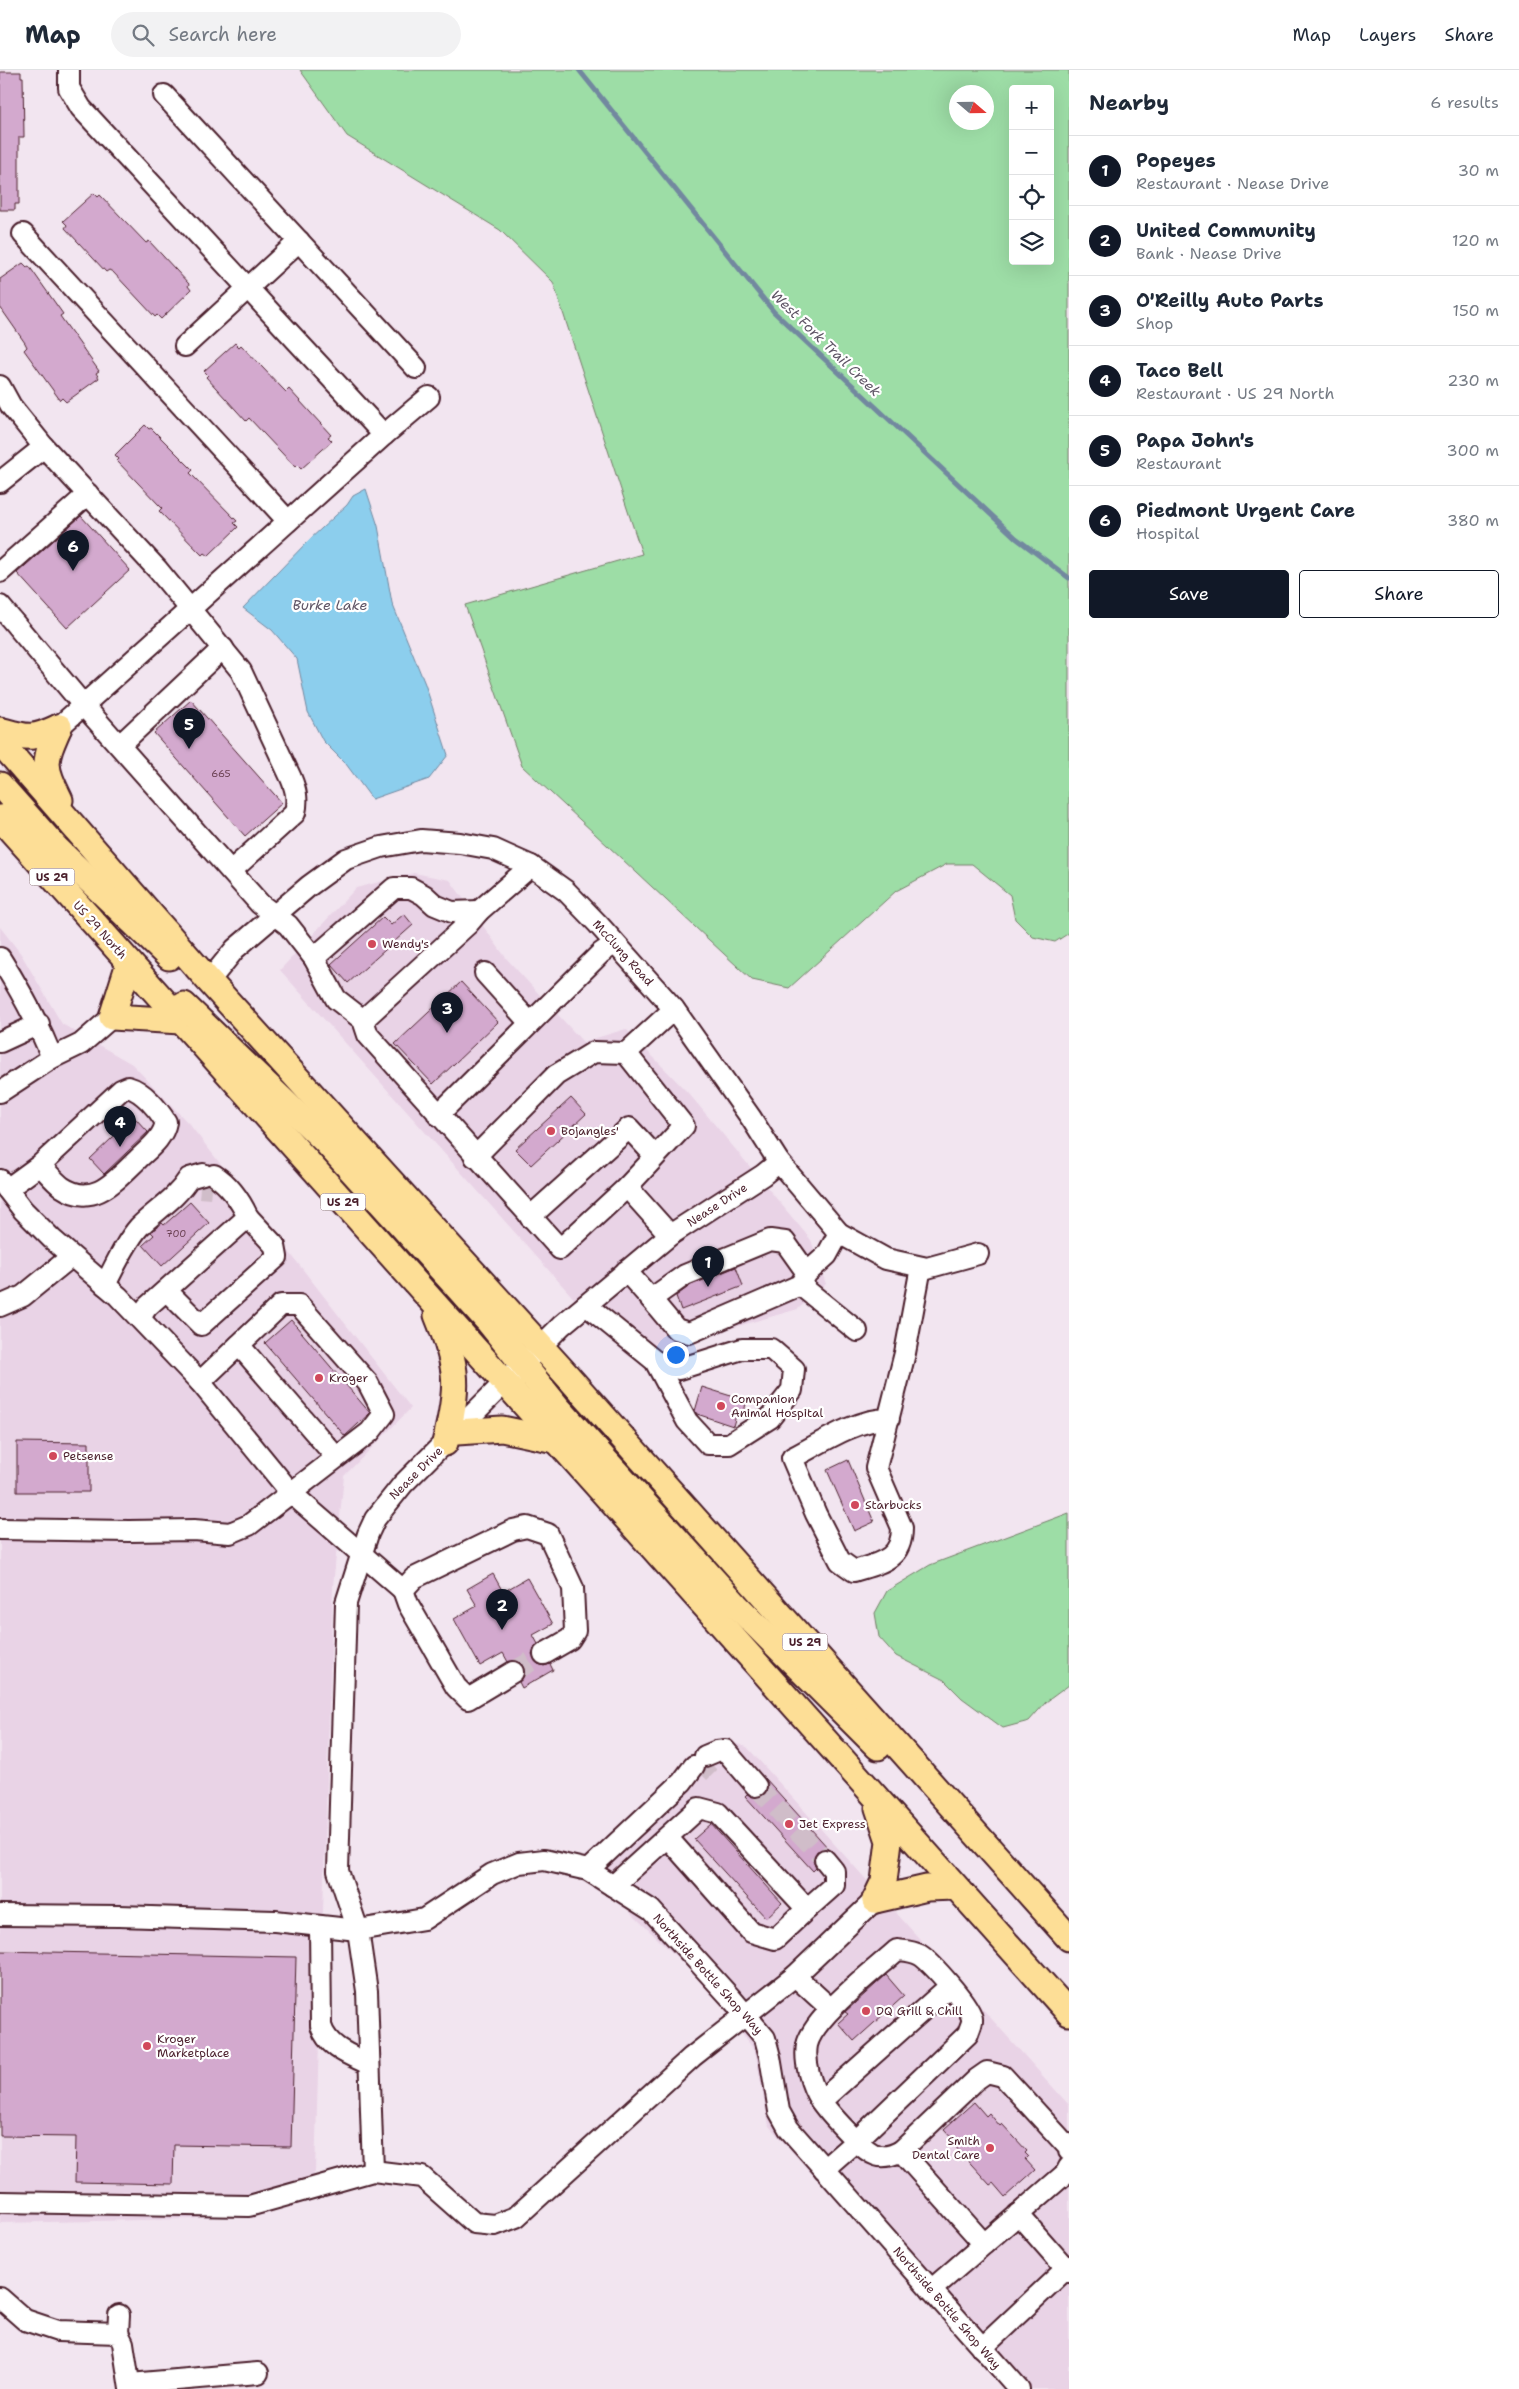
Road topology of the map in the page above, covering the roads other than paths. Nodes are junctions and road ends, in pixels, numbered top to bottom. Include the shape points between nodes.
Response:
1 (69, 70) edge
2 (164, 95) dead end
3 (23, 234) dead end
4 (299, 241) junction
5 (247, 289) junction
6 (185, 346) dead end
7 (416, 368) dead end
8 (0, 386) edge
9 (429, 397) dead end
10 (384, 435) junction
11 (44, 447) junction
12 (0, 482) edge
13 (88, 494) junction
14 (288, 521) junction
15 (0, 572) edge
16 (0, 606) edge
17 (191, 609) junction
18 (223, 648) junction
19 (84, 706) junction
20 (60, 727) junction
21 (0, 730) edge
22 (0, 742) edge
23 (120, 745) junction
24 (0, 785) edge
25 (0, 818) edge
26 (72, 823) junction
27 (531, 866) junction
28 (231, 871) junction
29 (435, 905) junction
30 (479, 911) junction
31 (274, 915) junction
32 (614, 944) junction
33 (441, 949) junction
34 (0, 958) edge
35 (314, 958) junction
36 (129, 963) junction
37 (485, 973) dead end
38 (209, 981) junction
39 (147, 984) junction
40 (674, 1009) junction
41 (112, 1017) junction
42 (363, 1020) junction
43 (180, 1021) junction
44 (530, 1023) junction
45 (39, 1024) junction
46 (0, 1042) edge
47 (626, 1053) junction
48 (52, 1058) junction
49 (0, 1092) edge
50 (438, 1115) junction
51 (655, 1156) junction
52 (475, 1157) junction
53 (779, 1162) junction
54 (40, 1165) junction
55 (3, 1185) edge
56 (627, 1187) junction
57 (248, 1217) junction
58 (530, 1217) junction
59 (839, 1233) junction
60 (670, 1234) junction
61 (978, 1254) dead end
62 (71, 1257) junction
63 (921, 1267) junction
64 (626, 1271) junction
65 (804, 1279) junction
66 (105, 1285) junction
67 (166, 1290) junction
68 (430, 1299) junction
69 (651, 1299) junction
70 (586, 1305) junction
71 (0, 1306) edge
72 (140, 1318) junction
73 (857, 1331) dead end
74 (239, 1345) junction
75 (541, 1347) junction
76 (655, 1361) junction
77 (523, 1364) junction
78 (200, 1382) junction
79 (506, 1384) junction
80 (889, 1419) junction
81 (451, 1438) junction
82 (555, 1440) junction
83 (336, 1457) junction
84 (291, 1493) junction
85 (0, 1529) edge
86 (361, 1555) junction
87 (403, 1590) junction
88 (544, 1654) tunnel mouth
89 (514, 1672) tunnel mouth
90 (756, 1786) tunnel mouth
91 (875, 1798) junction
92 (663, 1800) junction
93 (952, 1807) junction
94 (686, 1821) junction
95 (667, 1837) junction
96 (825, 1860) tunnel mouth
97 (588, 1870) junction
98 (613, 1886) junction
99 (955, 1887) junction
100 (875, 1900) junction
101 (807, 1909) junction
102 (0, 1915) edge
103 (320, 1926) junction
104 (358, 1930) junction
105 (1069, 1938) edge
106 (795, 1976) junction
107 (950, 1986) junction
108 (1064, 2003) edge
109 (831, 2009) junction
110 (746, 2015) junction
111 (369, 2064) junction
112 (821, 2101) junction
113 (856, 2141) junction
114 (900, 2151) junction
115 (1069, 2151) edge
116 (1069, 2167) edge
117 (824, 2169) junction
118 (373, 2171) junction
119 (0, 2202) edge
120 (1018, 2214) junction
121 (984, 2244) junction
122 (1068, 2269) edge
123 (931, 2290) junction
124 (3, 2308) edge
125 (982, 2348) junction
126 (258, 2372) dead end
127 (130, 2387) edge
128 (1019, 2389) edge

1 - 5 street via 69,88 81,108
2 - 4 street
3 - 14 street
4 - 5 street
4 - 7 street
5 - 6 street
5 - 10 street
8 - 11 street via 11,406
9 - 10 street
10 - 14 street
11 - 12 street
11 - 13 street
13 - 15 street
13 - 17 street
14 - 17 street
16 - 19 street
17 - 18 street
17 - 19 street
18 - 23 street
18 - 28 street via 241,671 297,792 295,813
19 - 20 street
19 - 23 street
20 - 21 main road via 25,738
20 - 26 main road via 48,752 47,774
22 - 26 main road, US 29
23 - 28 street
24 - 38 main road via 56,848 179,967
25 - 36 main road, US 29 North / US 29
26 - 38 main road, US 29
27 - 30 street
27 - 31 street, McClung Road via 493,849 460,843 421,840 381,847 346,859
27 - 32 street, McClung Road via 566,891
28 - 31 street
29 - 30 street via 452,912
29 - 33 street via 443,923
29 - 35 street via 411,888 394,888
30 - 33 street
31 - 35 street via 288,925
31 - 38 street, McClung Road via 235,949
32 - 40 street, McClung Road
32 - 44 street
33 - 42 street
34 - 45 street
35 - 42 street via 336,999
36 - 39 main road, US 29 North / US 29
36 - 41 main road
37 - 44 street
38 - 75 main road, US 29
39 - 43 main road, US 29 North / US 29
39 - 77 main road via 189,1008 285,1101 487,1320
40 - 47 street
40 - 53 street, McClung Road
41 - 43 main road
41 - 48 street via 81,1044
42 - 50 street via 368,1035
43 - 68 main road, US 29
44 - 50 street
45 - 46 street
45 - 48 street
47 - 51 street via 684,1126
47 - 52 street via 594,1052 556,1075
48 - 49 street
50 - 52 street
51 - 56 street
51 - 58 street via 629,1128
52 - 58 street
53 - 59 street, McClung Road
53 - 60 street, Nease Drive
54 - 54 street via 128,1087 136,1089 166,1122 161,1137 107,1189 82,1194 72,1191 62,1187
54 - 55 street
55 - 62 street via 22,1210
56 - 58 street via 560,1249
56 - 60 street
57 - 66 street via 241,1201 222,1180 207,1182 180,1193 139,1228
57 - 67 street
57 - 67 street via 275,1246 277,1257 201,1324
59 - 63 street, McClung Road via 886,1259
59 - 65 street via 827,1255
60 - 64 street, Nease Drive
61 - 63 street, McClung Road
62 - 66 street
62 - 71 street via 22,1296
63 - 80 street
64 - 69 street
64 - 70 street, Nease Drive
65 - 69 street via 689,1333 676,1329
65 - 69 street via 785,1242 770,1240 685,1275
65 - 73 street
66 - 72 street
67 - 72 street
68 - 79 main road, US 29
68 - 81 main road via 456,1372
70 - 75 street, Nease Drive
70 - 76 street
72 - 78 street
74 - 78 street
74 - 83 street
74 - 83 street via 281,1305 299,1305 338,1348 368,1383 384,1414 370,1432
75 - 77 street, Nease Drive
75 - 93 main road, US 29
76 - 76 street via 679,1369 742,1349 771,1349 794,1369 792,1390 770,1418 729,1444 708,1444 687,1421
77 - 79 street, Nease Drive
77 - 93 main road via 559,1409 749,1619 903,1771
78 - 84 street
79 - 81 street, Nease Drive
79 - 82 main road, US 29
80 - 80 street via 878,1419 844,1431 792,1458 840,1561 854,1571 888,1558 899,1550 902,1538 902,1528 876,1468
81 - 82 main road via 502,1429
81 - 86 street, Nease Drive via 388,1501 375,1519
82 - 91 main road, US 29
83 - 84 street
84 - 85 street via 249,1525 230,1533
84 - 86 street
86 - 87 street
86 - 104 street, Nease Drive via 346,1603 338,1871
87 - 88 street via 414,1578 514,1530 528,1527 548,1534 573,1588 575,1631 570,1639
87 - 89 street via 456,1688 468,1698
90 - 92 street via 725,1750 705,1762
91 - 99 main road, US 29
91 - 100 main road via 889,1841 884,1881
92 - 94 street
92 - 97 street
93 - 105 main road, US 29
94 - 95 street
94 - 101 street via 699,1808 718,1812
95 - 98 street
95 - 101 street via 751,1932 775,1939
96 - 101 street via 834,1871 834,1885
97 - 98 street, Northside Bottle Shop Way
97 - 104 street, Northside Bottle Shop Way via 544,1860 519,1863 492,1874 424,1919
98 - 110 street, Northside Bottle Shop Way via 651,1910
99 - 100 main road via 927,1888
99 - 108 main road, US 29
100 - 106 street
102 - 103 street, Northside Bottle Shop Way via 275,1921
103 - 104 street, Northside Bottle Shop Way
103 - 111 street via 321,2026 324,2037 341,2051
104 - 111 street, Nease Drive via 367,1991
106 - 109 street
106 - 110 street
107 - 109 street via 922,1957 910,1951 897,1950
107 - 112 street
107 - 113 street via 973,2020 968,2034
109 - 112 street via 808,2044 813,2087
110 - 117 street, Northside Bottle Shop Way via 765,2038 779,2111 789,2129
110 - 118 street via 692,2057 516,2217 495,2225 474,2223 422,2177
111 - 118 street, Nease Drive
112 - 113 street
113 - 114 street via 872,2155 889,2157
113 - 117 street
114 - 115 street via 987,2072 1003,2076
114 - 121 street
116 - 120 street
117 - 123 street, Northside Bottle Shop Way
118 - 119 street via 249,2206
120 - 121 street
120 - 122 street
121 - 123 street
122 - 125 street
123 - 125 street, Northside Bottle Shop Way
124 - 127 street via 25,2320 58,2331 118,2324
125 - 128 street, Northside Bottle Shop Way
126 - 127 street

